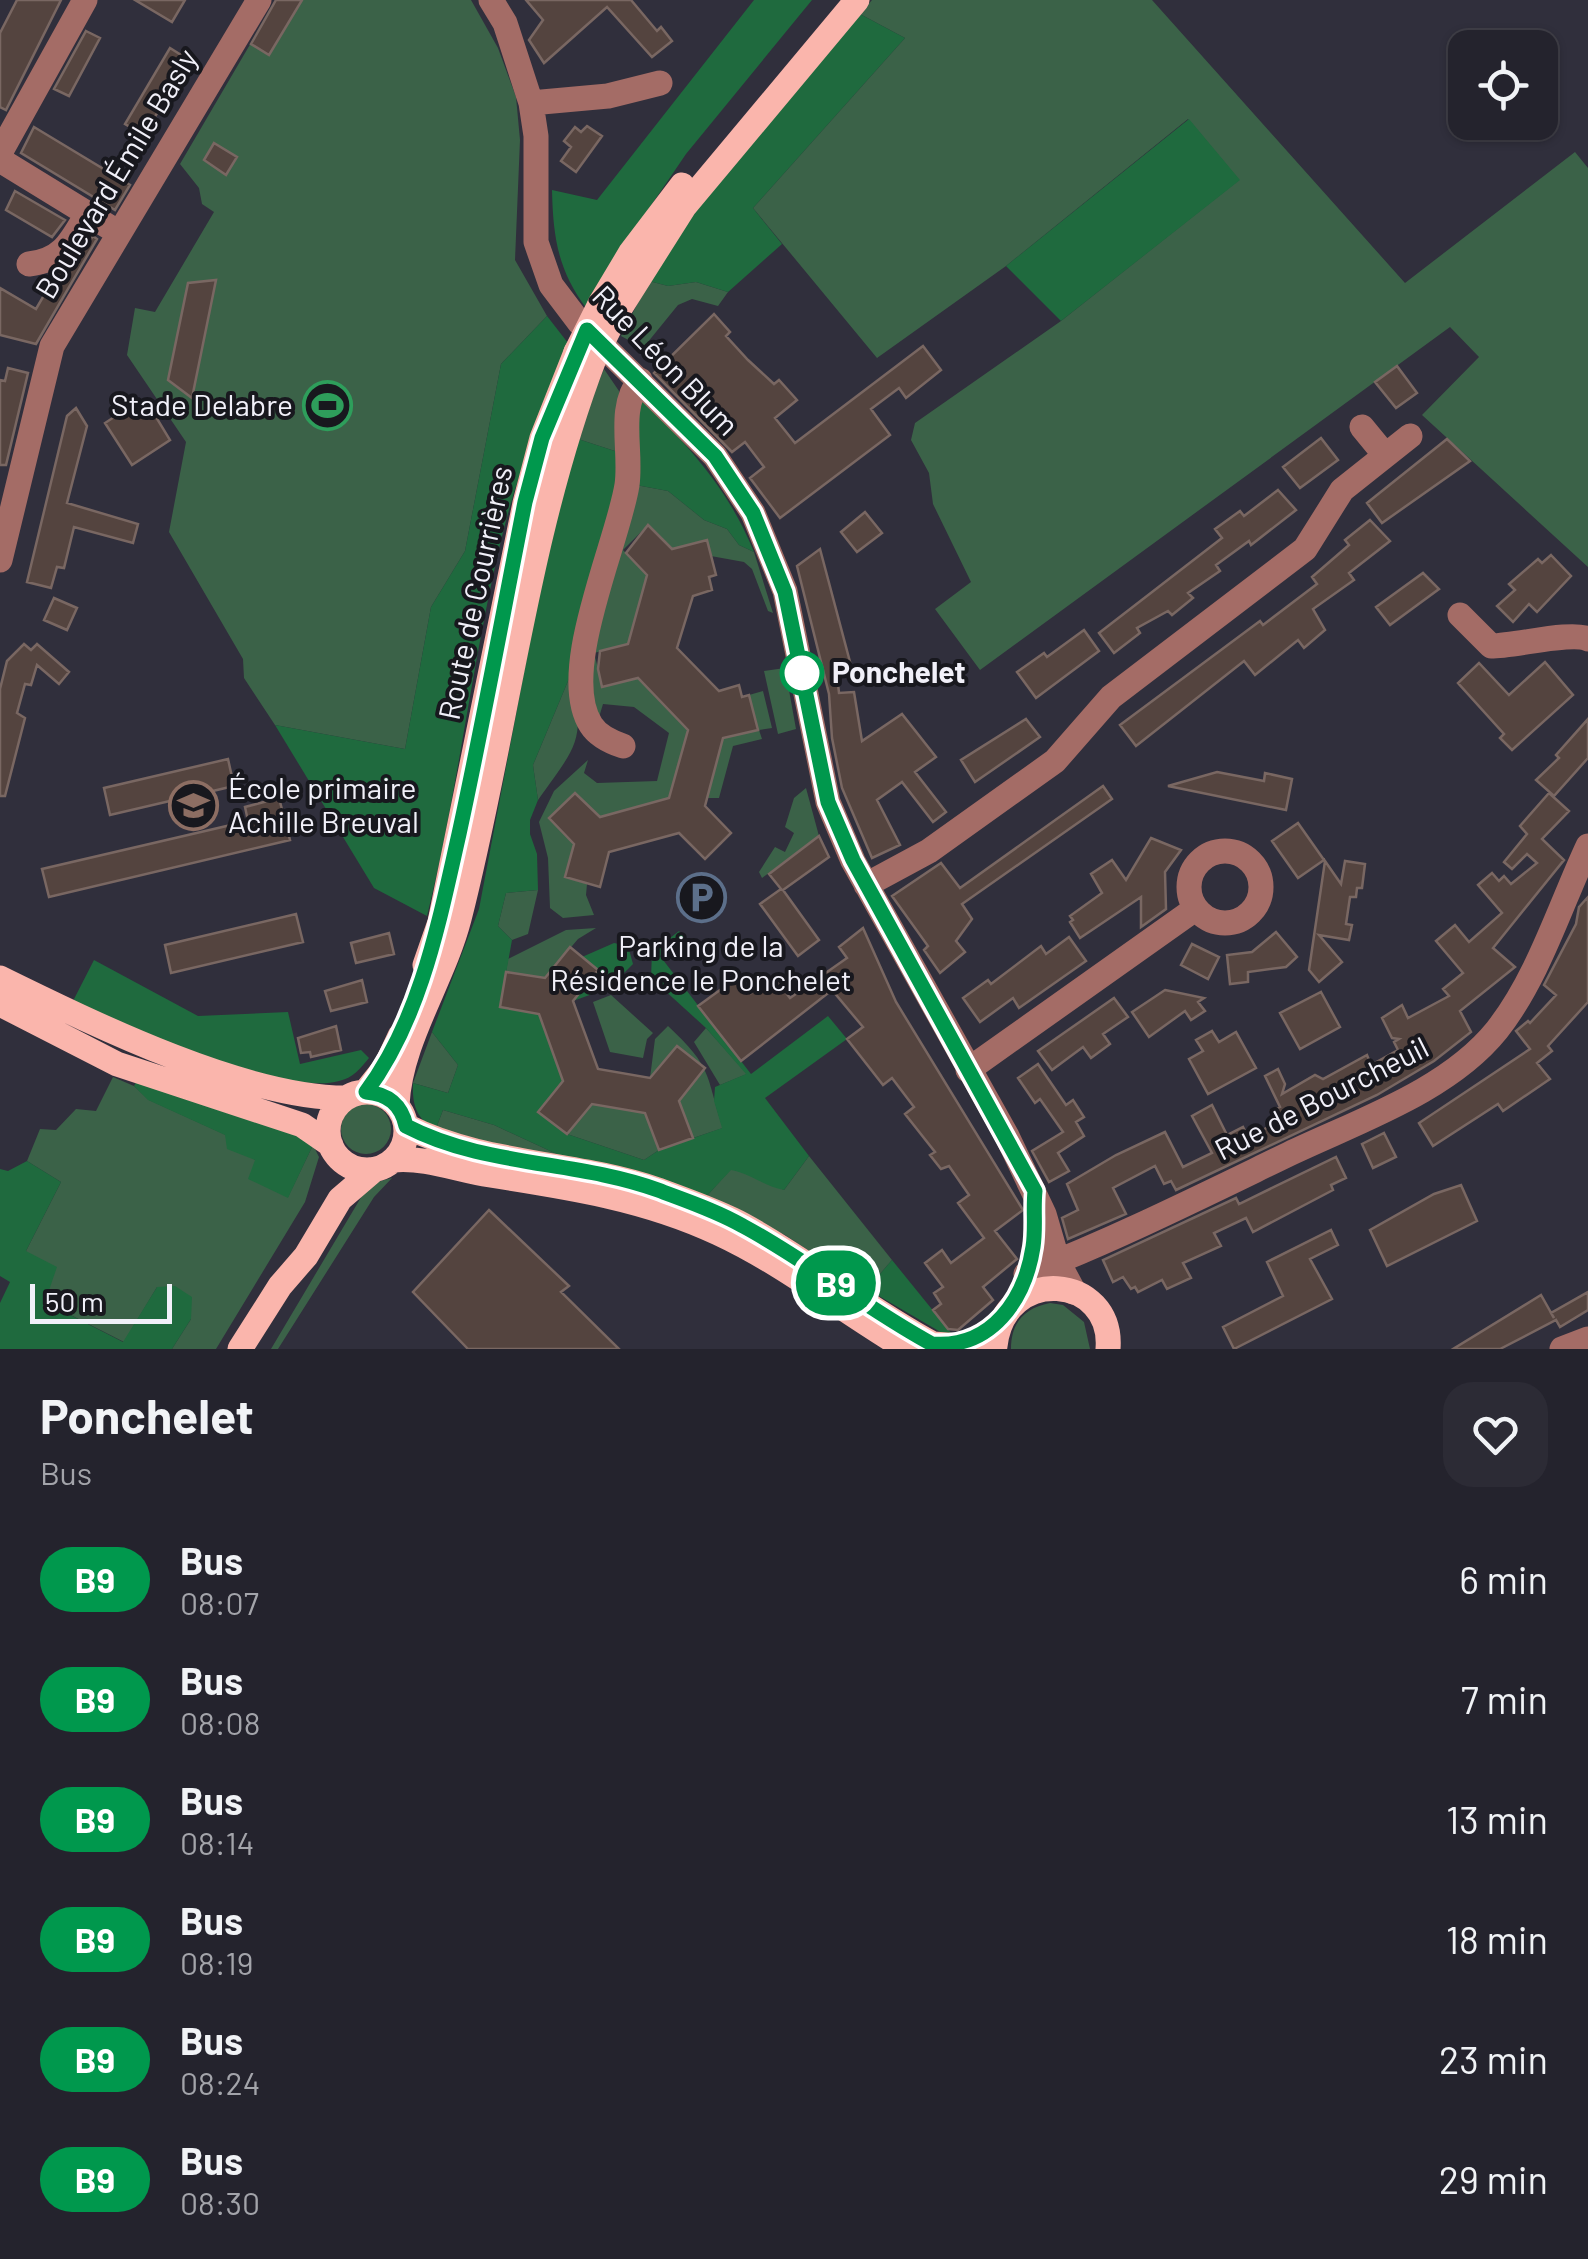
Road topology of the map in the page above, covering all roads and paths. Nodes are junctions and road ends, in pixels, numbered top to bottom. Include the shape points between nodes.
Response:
1 (85, 0) edge
2 (259, 0) edge
3 (490, 0) edge
4 (835, 0) edge
5 (857, 0) edge
6 (660, 82) dead end
7 (531, 103) junction
8 (0, 156) edge
9 (87, 214) junction
10 (119, 233) junction
11 (30, 264) dead end
12 (609, 308) junction
13 (585, 355) junction
14 (640, 380) junction
15 (1362, 427) dead end
16 (1410, 436) dead end
17 (1385, 454) junction
18 (0, 560) edge
19 (1460, 615) dead end
20 (1588, 639) edge
21 (622, 746) dead end
22 (1588, 846) edge
23 (866, 885) junction
24 (1195, 908) dead end
25 (0, 978) edge
26 (0, 1004) edge
27 (968, 1070) junction
28 (356, 1095) junction
29 (402, 1115) junction
30 (335, 1152) junction
31 (384, 1164) junction
32 (1035, 1191) junction
33 (1090, 1250) junction
34 (1058, 1262) junction
35 (1026, 1274) junction
36 (280, 1286) junction
37 (1082, 1296) junction
38 (1016, 1300) junction
39 (996, 1339) edge
40 (1588, 1339) edge
41 (886, 1340) edge
42 (1112, 1346) edge
43 (951, 1348) edge
44 (240, 1349) edge
45 (907, 1349) edge
46 (1562, 1349) edge

1 - 8 street
2 - 10 street, Boulevard Émile Basly
3 - 7 street, Rue Léon Blum via 505,23
4 - 12 main road, Route de Courrières via 654,218
5 - 12 main road, Route de Courrières
6 - 7 street via 608,96
7 - 14 street, Rue Léon Blum via 536,242 551,285
8 - 9 street
9 - 10 street
9 - 11 street via 56,259
10 - 18 street, Boulevard Émile Basly via 48,359
12 - 13 main road, Route de Courrières, bridge
13 - 28 main road, Route de Courrières via 542,438 525,502 440,922 386,1066
13 - 29 main road, Route de Courrières via 539,534 458,925 402,1071
14 - 21 street via 628,404 628,483 582,666 588,720
14 - 23 street, Rue Léon Blum via 715,456 770,547 828,802
15 - 17 street
16 - 17 street
17 - 23 street via 1332,502 1306,549 1111,697 1056,761 929,851
19 - 20 street via 1491,646 1576,634
22 - 33 street, Rue de Bourcheuil via 1518,999 1495,1032 1453,1069
23 - 27 street, Rue Léon Blum
24 - 27 street
25 - 28 main road via 87,1020 254,1082 311,1096
26 - 30 main road via 117,1064 302,1125
27 - 32 street, Rue Léon Blum
28 - 29 main road via 387,1097
28 - 30 main road via 330,1118
29 - 31 main road via 404,1144
29 - 43 main road via 472,1153 574,1168 710,1210 926,1340
30 - 31 main road via 355,1168
30 - 36 main road
31 - 36 main road via 340,1199
31 - 41 main road via 432,1162 663,1211 751,1250
32 - 34 street, Rue Léon Blum
32 - 35 street
33 - 34 street, Rue de Bourcheuil
33 - 37 street via 1082,1266
34 - 35 street, Rue de Bourcheuil
34 - 37 street, Rue Léon Blum
35 - 38 street
36 - 44 main road
37 - 38 main road via 1045,1288
37 - 42 main road via 1101,1315
38 - 39 main road
39 - 43 main road
40 - 46 street
41 - 45 main road

